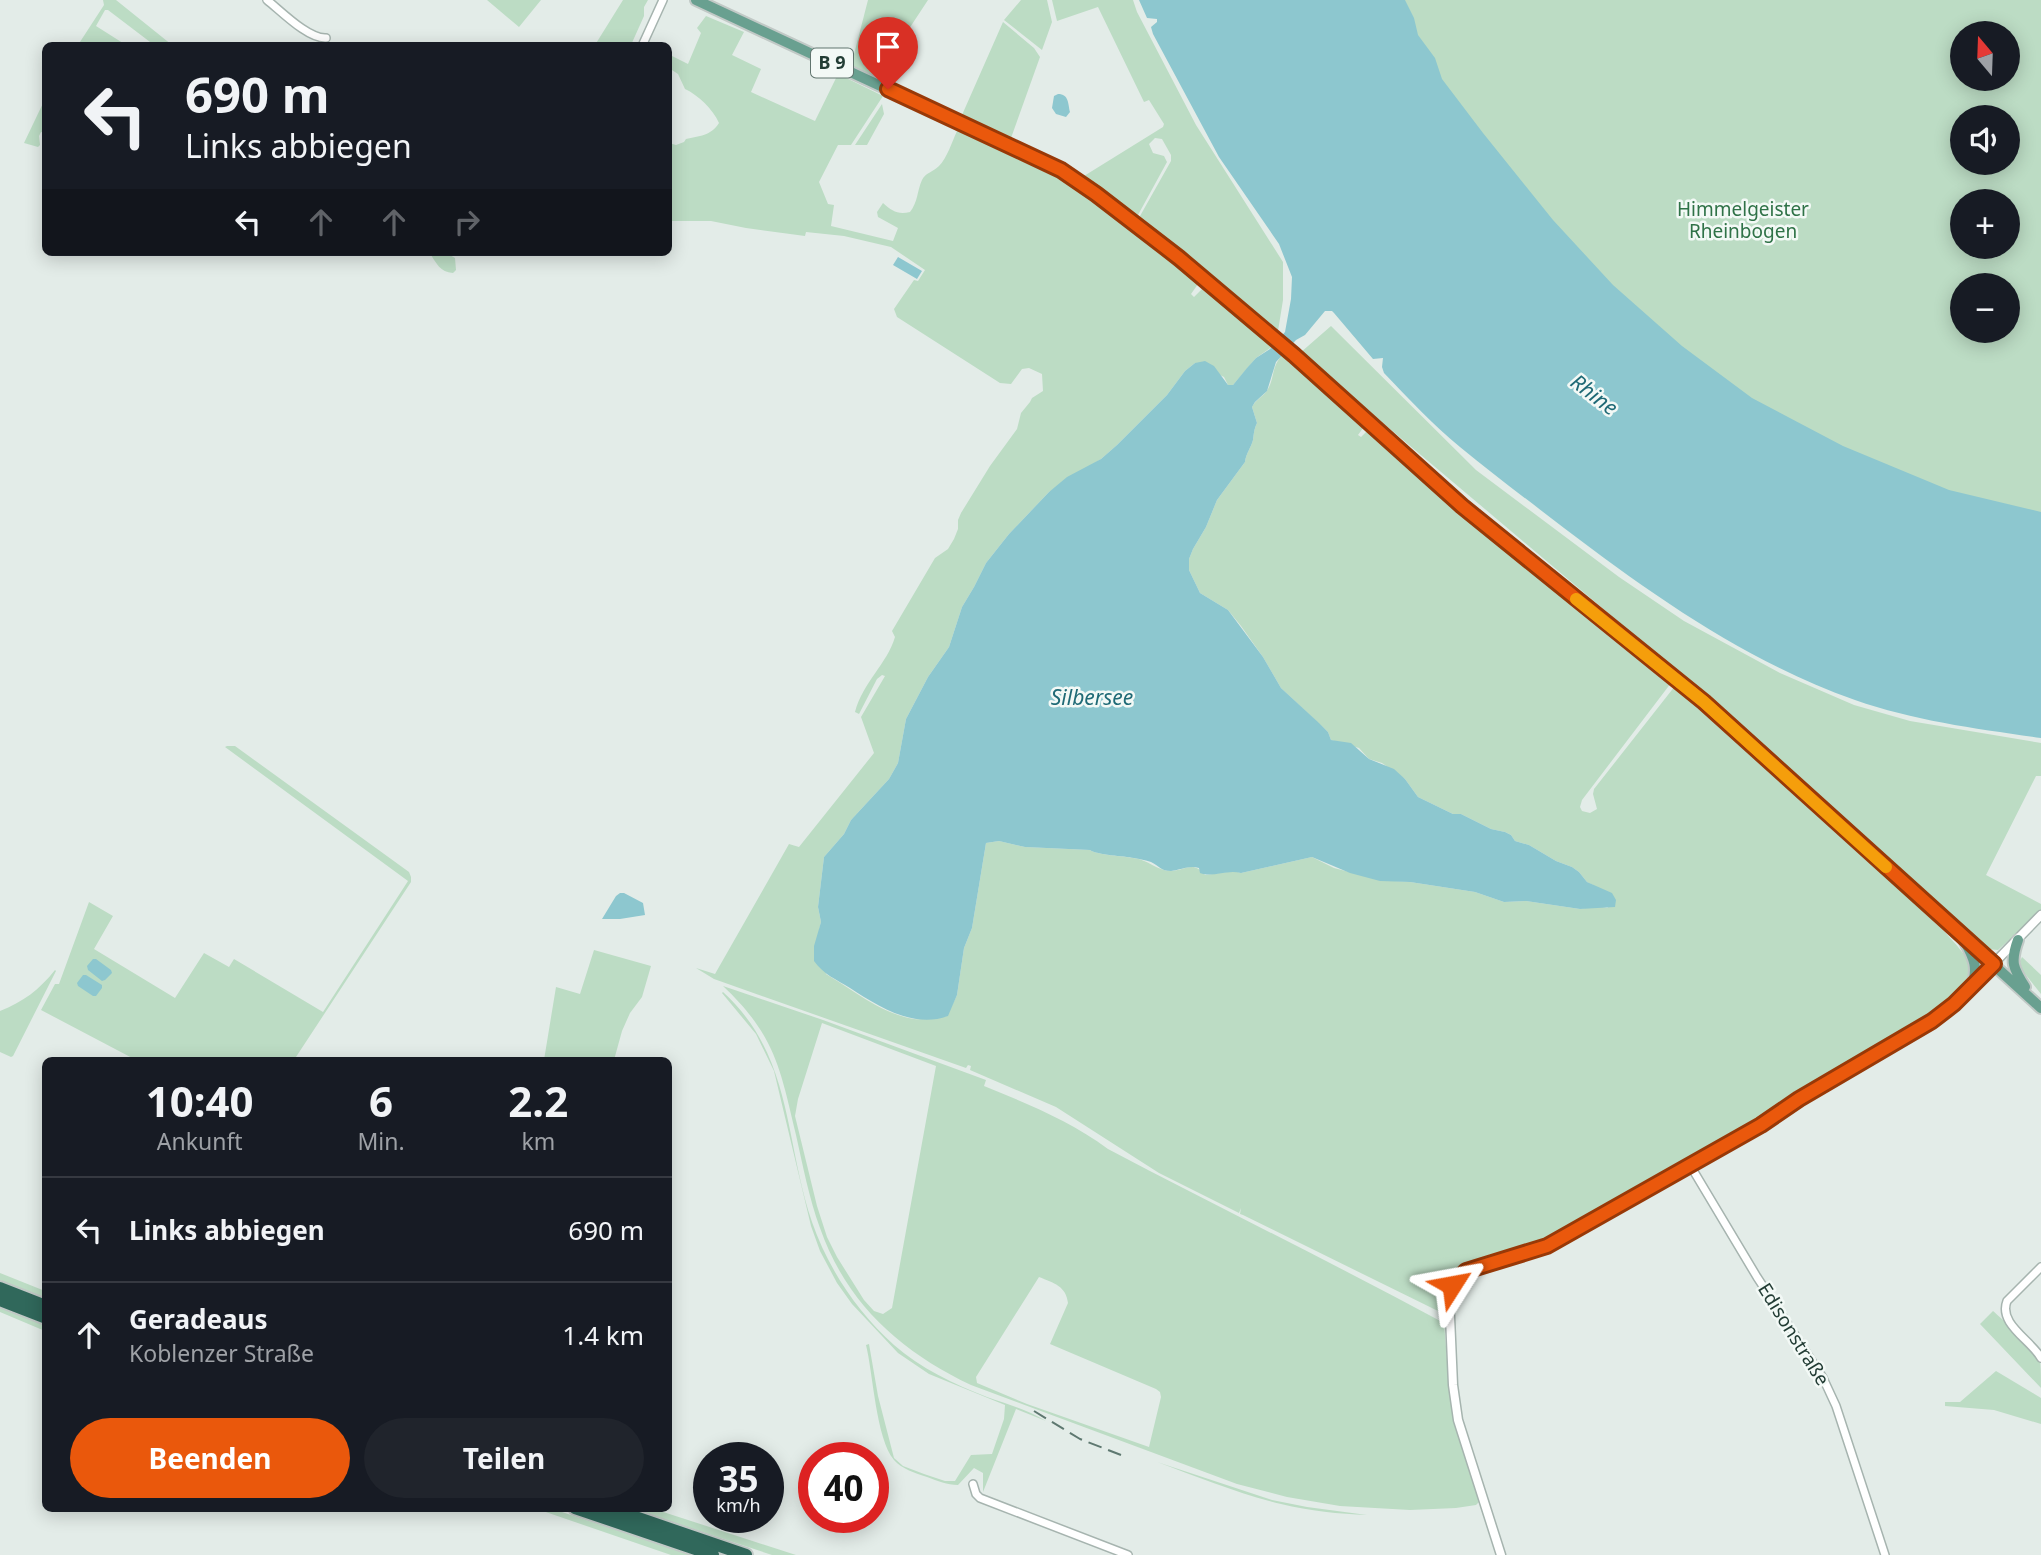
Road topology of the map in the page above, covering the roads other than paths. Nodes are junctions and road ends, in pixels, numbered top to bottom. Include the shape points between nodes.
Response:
1 (267, 0) edge
2 (663, 0) edge
3 (696, 0) edge
4 (326, 38) dead end
5 (644, 42) edge
6 (2041, 915) edge
7 (1961, 933) junction
8 (2018, 940) junction
9 (1994, 964) junction
10 (1970, 987) junction
11 (2031, 999) junction
12 (2041, 1008) edge
13 (1690, 1165) junction
14 (2041, 1266) edge
15 (0, 1288) edge
16 (0, 1300) edge
17 (42, 1304) edge
18 (42, 1316) edge
19 (2041, 1358) edge
20 (973, 1484) dead end
21 (587, 1512) edge
22 (621, 1512) edge
23 (713, 1555) edge
24 (746, 1555) edge
25 (1128, 1555) edge
26 (1501, 1555) edge
27 (1885, 1555) edge

1 - 4 street via 312,35
2 - 5 street
3 - 7 main road, B 9 via 1078,181 1267,331 1462,506 1704,702
6 - 8 street
7 - 9 main road, B 9
7 - 10 main road via 1976,965
8 - 9 street
8 - 11 main road via 2013,965
9 - 10 street
9 - 11 main road, B 9
10 - 13 street via 1932,1021
11 - 12 main road, B 9
13 - 26 street via 1547,1246 1466,1271 1452,1285 1448,1299 1455,1403
13 - 27 street, Edisonstraße via 1823,1378
14 - 19 street via 2007,1301 2005,1312
15 - 17 highway
16 - 18 highway
20 - 25 street via 979,1498
21 - 23 highway
22 - 24 highway

